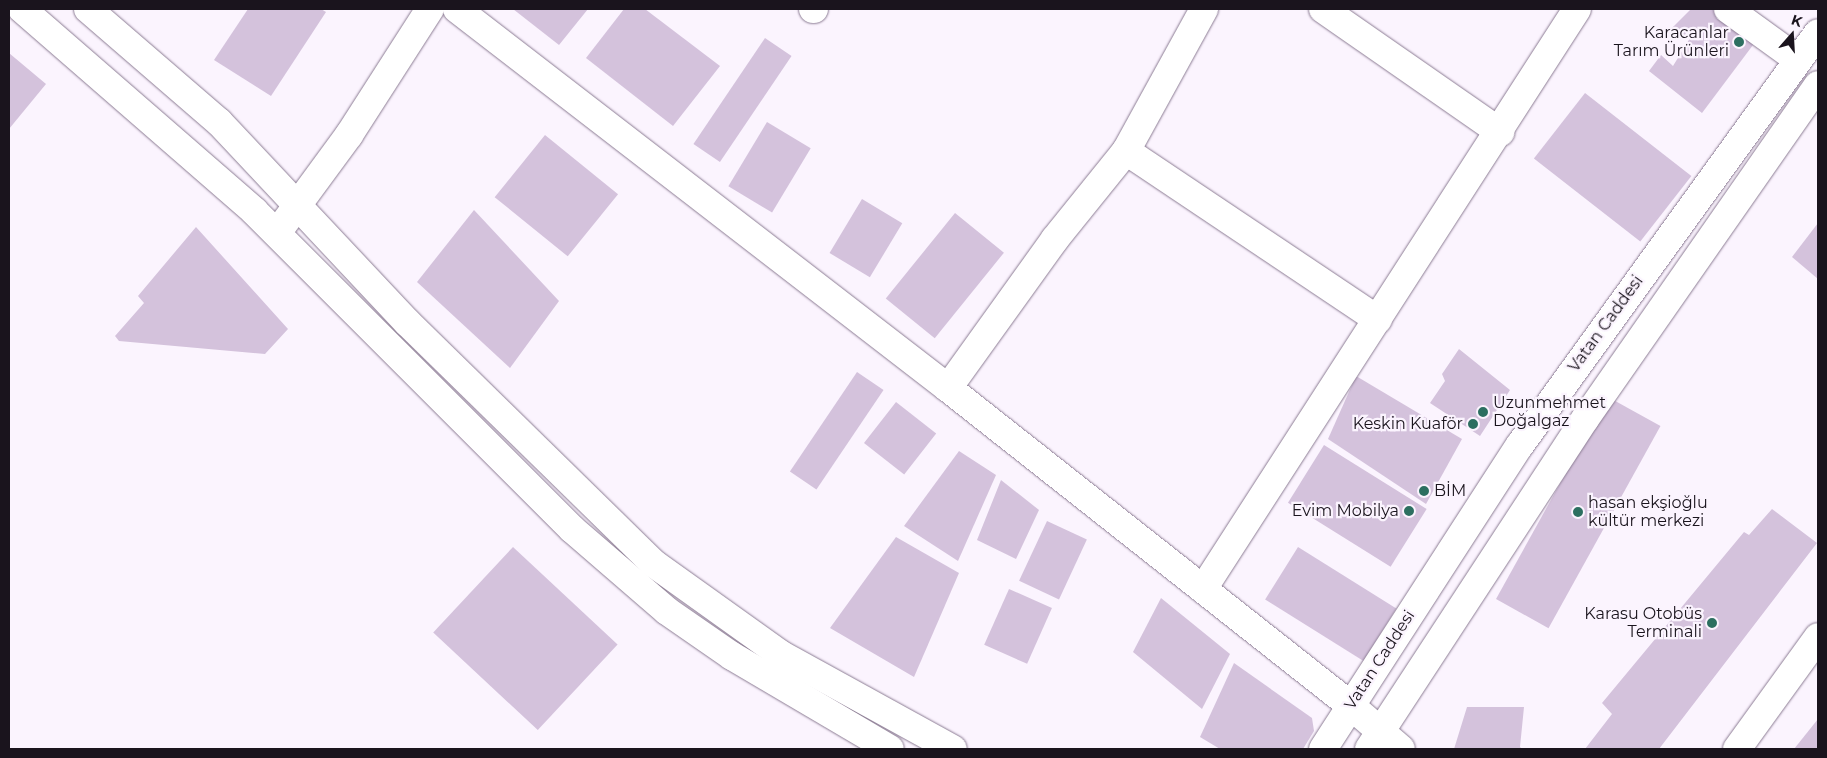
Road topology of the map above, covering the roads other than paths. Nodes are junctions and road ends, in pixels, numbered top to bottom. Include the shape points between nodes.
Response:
1 (22, 9) edge
2 (88, 9) edge
3 (430, 9) edge
4 (457, 9) edge
5 (1204, 9) edge
6 (1323, 9) edge
7 (1577, 9) edge
8 (1728, 9) edge
9 (1818, 33) edge
10 (1808, 67) edge
11 (1818, 85) edge
12 (1500, 132) junction
13 (1126, 151) junction
14 (298, 205) junction
15 (277, 233) junction
16 (1378, 320) junction
17 (948, 388) junction
18 (1203, 589) junction
19 (1818, 636) edge
20 (1350, 705) junction
21 (1375, 740) edge
22 (890, 749) edge
23 (953, 749) edge
24 (1323, 749) edge
25 (1401, 749) edge
26 (1737, 749) edge

1 - 15 main road
2 - 14 main road via 219,122
3 - 14 main road via 349,135
4 - 17 main road
5 - 13 main road
6 - 12 main road
7 - 12 main road
8 - 10 main road
9 - 10 main road, Vatan Caddesi
10 - 20 main road, Vatan Caddesi via 1520,445
11 - 21 main road via 1586,419
12 - 16 main road
13 - 16 main road
13 - 17 main road via 1055,239
14 - 15 main road
14 - 23 main road via 408,323 653,562 780,654
15 - 22 main road via 572,529 667,612 740,661
16 - 18 main road
17 - 18 main road
18 - 20 main road
19 - 26 main road
20 - 21 main road
20 - 24 main road, Vatan Caddesi
21 - 25 main road

